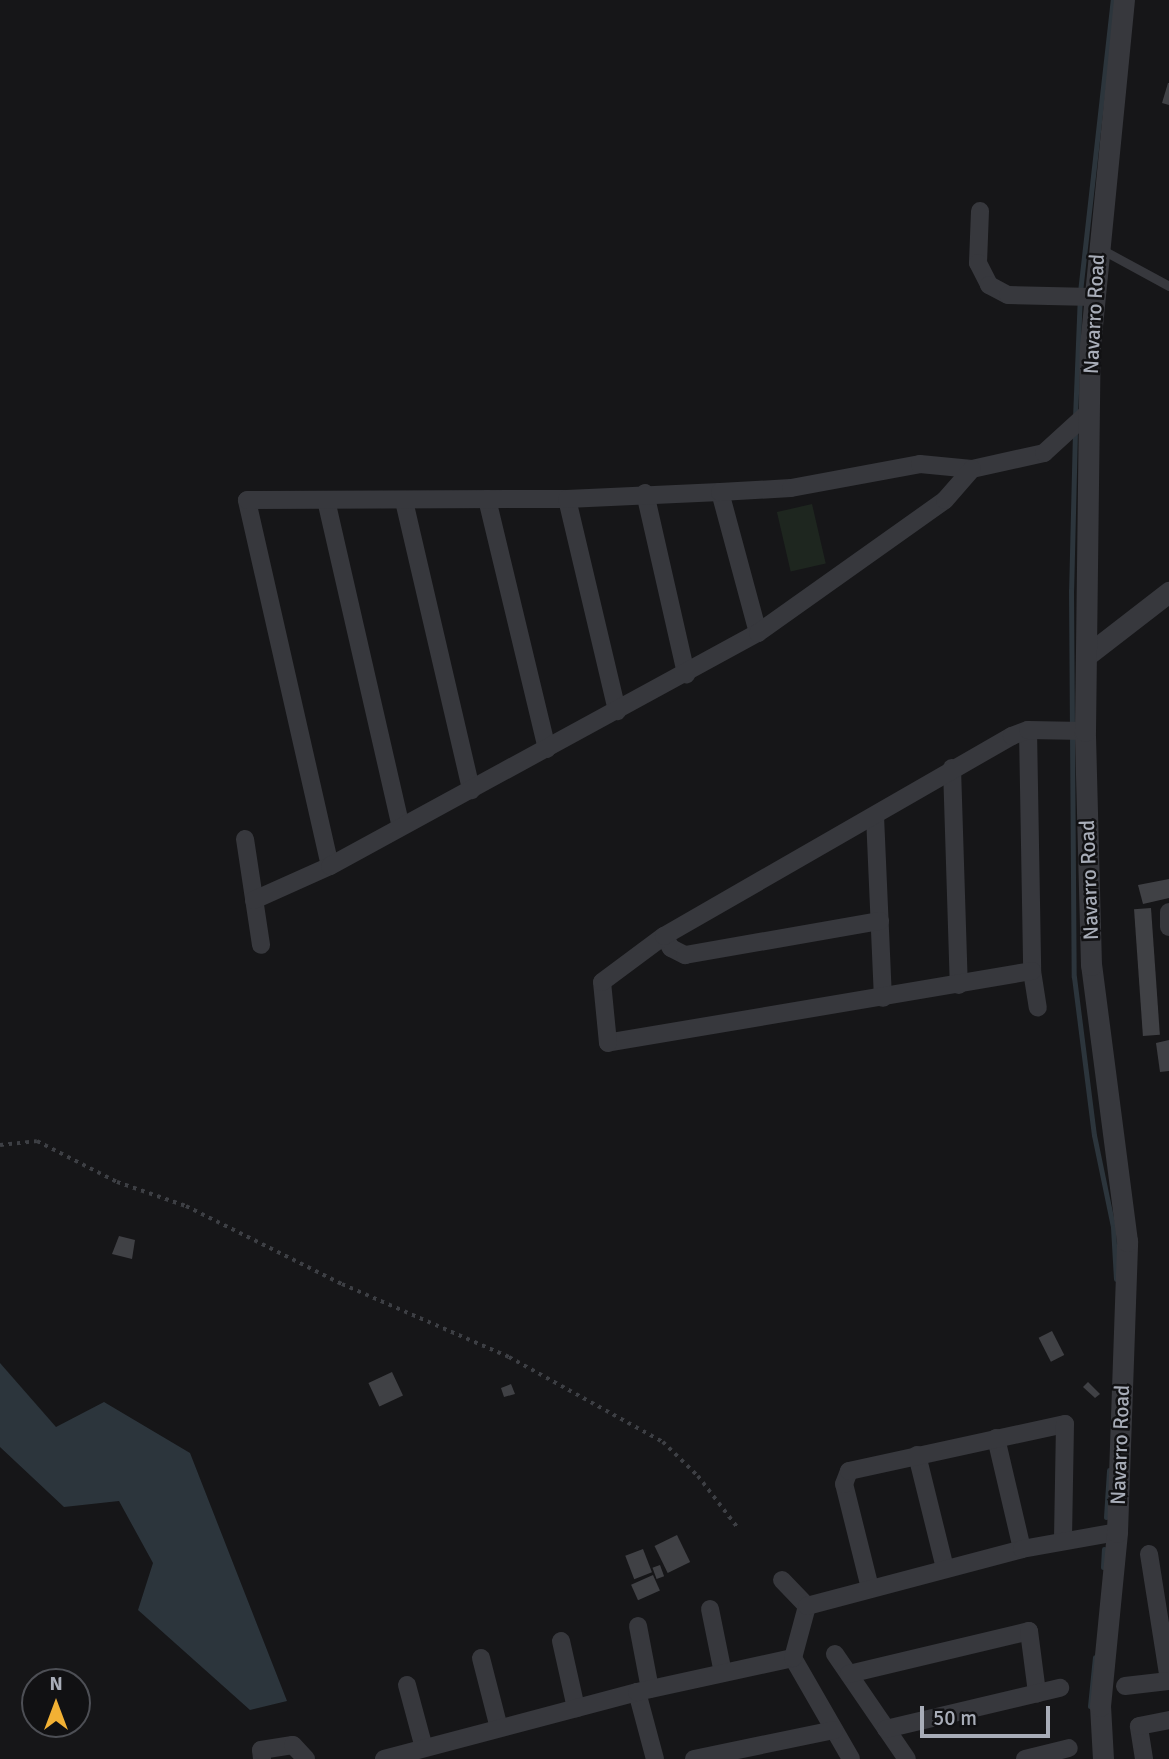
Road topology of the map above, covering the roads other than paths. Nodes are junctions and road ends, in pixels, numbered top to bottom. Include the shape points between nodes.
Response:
1 (1124, 0) edge
2 (980, 211) dead end
3 (1098, 247) junction
4 (1169, 286) edge
5 (1083, 297) junction
6 (1080, 420) junction
7 (972, 469) junction
8 (720, 492) junction
9 (645, 493) junction
10 (488, 499) junction
11 (567, 499) junction
12 (327, 500) junction
13 (404, 501) junction
14 (1169, 592) edge
15 (1169, 604) edge
16 (1140, 612) junction
17 (758, 634) junction
18 (1090, 653) junction
19 (687, 674) junction
20 (617, 712) junction
21 (1028, 730) junction
22 (1077, 731) junction
23 (547, 749) junction
24 (952, 768) junction
25 (471, 790) junction
26 (875, 816) junction
27 (401, 827) junction
28 (246, 839) dead end
29 (330, 866) junction
30 (254, 900) junction
31 (880, 921) junction
32 (664, 936) junction
33 (261, 945) dead end
34 (1031, 971) junction
35 (959, 985) junction
36 (883, 998) junction
37 (1038, 1008) dead end
38 (996, 1438) junction
39 (917, 1455) junction
40 (1117, 1532) junction
41 (1063, 1539) junction
42 (1021, 1549) junction
43 (1149, 1554) dead end
44 (945, 1569) junction
45 (782, 1580) dead end
46 (870, 1588) junction
47 (807, 1606) junction
48 (710, 1609) dead end
49 (638, 1626) dead end
50 (561, 1641) dead end
51 (835, 1654) dead end
52 (481, 1658) dead end
53 (793, 1658) junction
54 (723, 1673) junction
55 (849, 1674) junction
56 (1169, 1681) edge
57 (407, 1685) dead end
58 (1125, 1686) dead end
59 (1060, 1688) dead end
60 (644, 1691) junction
61 (1037, 1693) junction
62 (576, 1708) junction
63 (1169, 1720) edge
64 (499, 1728) junction
65 (886, 1729) junction
66 (834, 1730) junction
67 (424, 1748) junction
68 (1069, 1748) dead end
69 (1036, 1758) edge
70 (262, 1759) edge
71 (306, 1759) edge
72 (384, 1759) edge
73 (655, 1759) edge
74 (694, 1759) edge
75 (851, 1759) edge
76 (906, 1759) edge
77 (1103, 1759) edge
78 (1144, 1759) edge

1 - 3 street, Navarro Road
2 - 5 street via 978,263 989,285 1009,295
3 - 4 lane
3 - 5 street, Navarro Road
5 - 6 street, Navarro Road
6 - 7 street via 1044,453
6 - 18 street, Navarro Road
7 - 8 street via 920,464 791,488
7 - 17 street via 945,500
8 - 9 street
8 - 17 street
9 - 11 street
9 - 19 street
10 - 11 street
10 - 13 street
10 - 23 street
11 - 20 street
12 - 13 street
12 - 27 street
12 - 29 street via 247,500
13 - 25 street
14 - 16 street
15 - 16 street
16 - 18 street
17 - 19 street
18 - 22 street, Navarro Road
19 - 20 street
20 - 23 street
21 - 22 street
21 - 24 street
21 - 34 street
22 - 40 street, Navarro Road via 1091,965 1127,1241
23 - 25 street
24 - 26 street
24 - 35 street
25 - 27 street
26 - 31 street
26 - 32 street
27 - 29 street
28 - 30 street
29 - 30 street
30 - 33 street
31 - 32 street via 685,955 671,948
31 - 36 street
32 - 36 street via 604,976 608,1044
34 - 35 street
34 - 37 street
35 - 36 street
38 - 39 street
38 - 41 street via 1066,1426
38 - 42 street
39 - 44 street
39 - 46 street via 849,1471 843,1477
40 - 41 street
40 - 77 street, Navarro Road via 1100,1706
41 - 42 street
42 - 44 street
43 - 56 street
44 - 46 street
45 - 47 street
46 - 47 street
47 - 53 street
48 - 54 street
49 - 60 street
50 - 62 street
51 - 55 street
52 - 64 street
53 - 54 street
53 - 66 street
54 - 60 street
55 - 61 street via 1029,1631
55 - 65 street
56 - 58 street
57 - 67 street
59 - 61 street
60 - 62 street
60 - 73 street
61 - 65 street
62 - 64 street
63 - 78 street via 1139,1726
64 - 67 street
65 - 76 street
66 - 74 street
66 - 75 street
67 - 72 street
68 - 69 street
70 - 71 street via 261,1750 293,1745

